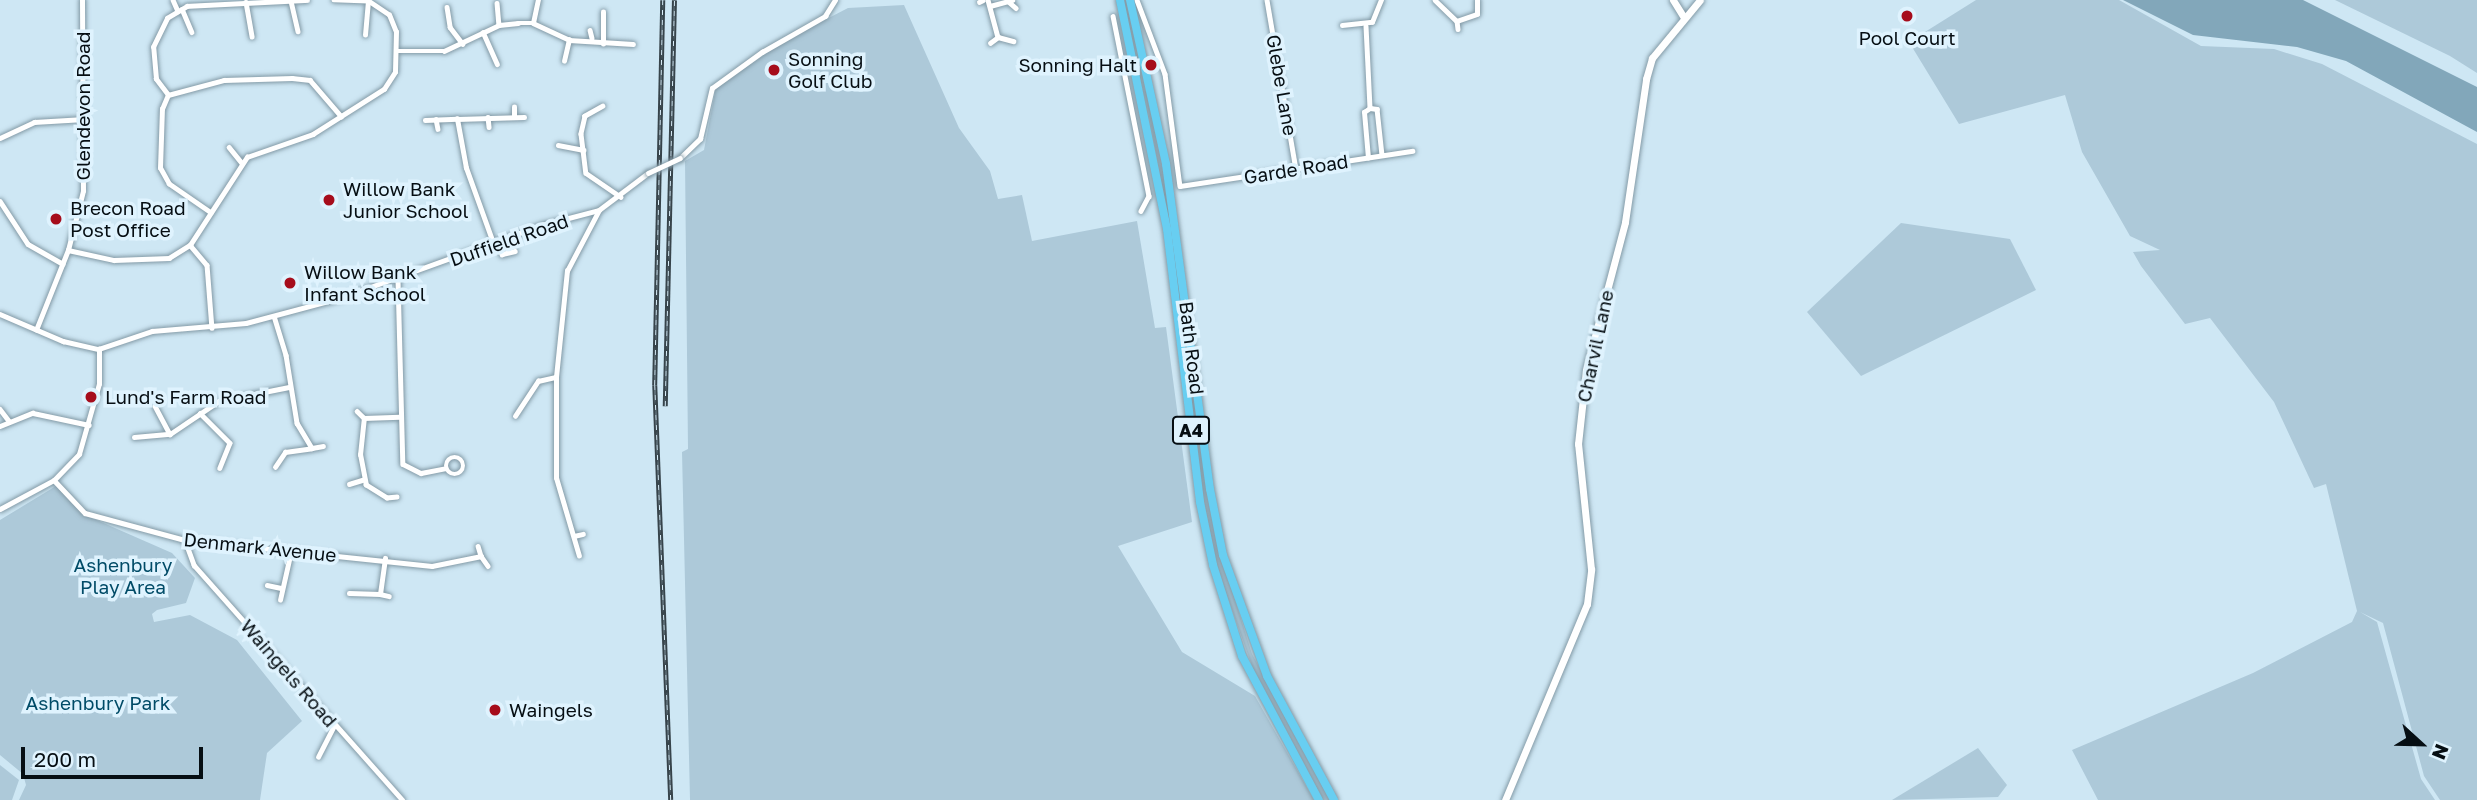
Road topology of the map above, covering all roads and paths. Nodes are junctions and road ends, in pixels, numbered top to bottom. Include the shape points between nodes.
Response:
1 (82, 0) edge
2 (173, 0) edge
3 (283, 0) edge
4 (307, 0) edge
5 (334, 0) edge
6 (538, 0) edge
7 (835, 0) edge
8 (1120, 0) edge
9 (1130, 0) edge
10 (1137, 0) edge
11 (1267, 0) edge
12 (1381, 0) edge
13 (1435, 0) edge
14 (1477, 0) edge
15 (1673, 0) edge
16 (1700, 0) edge
17 (291, 1) edge
18 (368, 1) edge
19 (983, 1) edge
20 (1010, 1) edge
21 (246, 2) junction
22 (497, 3) dead end
23 (990, 6) junction
24 (447, 7) dead end
25 (1016, 8) dead end
26 (180, 10) junction
27 (603, 12) dead end
28 (1477, 14) junction
29 (1113, 16) dead end
30 (1683, 16) junction
31 (1457, 21) junction
32 (1477, 21) dead end
33 (533, 23) junction
34 (499, 25) junction
35 (1342, 25) dead end
36 (1366, 26) junction
37 (1458, 29) dead end
38 (590, 30) dead end
39 (298, 31) dead end
40 (192, 32) dead end
41 (482, 32) junction
42 (365, 35) dead end
43 (253, 36) dead end
44 (998, 37) junction
45 (592, 38) junction
46 (569, 40) junction
47 (1013, 41) dead end
48 (990, 43) dead end
49 (463, 44) junction
50 (603, 44) junction
51 (633, 44) dead end
52 (396, 51) junction
53 (564, 61) dead end
54 (497, 64) dead end
55 (1152, 85) junction
56 (1140, 89) junction
57 (1128, 93) junction
58 (168, 95) junction
59 (603, 106) dead end
60 (514, 107) dead end
61 (1370, 107) junction
62 (341, 116) junction
63 (488, 117) junction
64 (514, 117) junction
65 (524, 117) dead end
66 (84, 119) junction
67 (436, 119) junction
68 (457, 119) junction
69 (425, 120) dead end
70 (489, 127) dead end
71 (438, 129) dead end
72 (0, 138) edge
73 (558, 145) dead end
74 (229, 146) dead end
75 (584, 150) junction
76 (1412, 151) dead end
77 (1382, 155) junction
78 (1368, 158) junction
79 (242, 163) junction
80 (1296, 170) junction
81 (621, 197) junction
82 (0, 201) edge
83 (599, 210) junction
84 (1141, 211) dead end
85 (211, 212) junction
86 (496, 242) junction
87 (190, 245) junction
88 (68, 250) junction
89 (514, 251) dead end
90 (63, 264) junction
91 (398, 279) junction
92 (0, 314) edge
93 (274, 316) junction
94 (212, 328) junction
95 (36, 330) junction
96 (99, 349) junction
97 (556, 377) junction
98 (289, 387) junction
99 (155, 406) dead end
100 (0, 409) edge
101 (357, 411) dead end
102 (200, 413) junction
103 (515, 416) dead end
104 (399, 417) junction
105 (364, 418) junction
106 (9, 421) junction
107 (89, 425) junction
108 (0, 426) edge
109 (170, 434) junction
110 (134, 437) dead end
111 (235, 438) dead end
112 (230, 443) junction
113 (323, 446) dead end
114 (312, 448) junction
115 (275, 467) dead end
116 (220, 468) dead end
117 (446, 468) junction
118 (54, 480) junction
119 (362, 480) junction
120 (349, 484) dead end
121 (397, 498) dead end
122 (0, 509) edge
123 (583, 534) dead end
124 (574, 536) junction
125 (185, 540) junction
126 (478, 546) dead end
127 (291, 551) junction
128 (481, 556) junction
129 (579, 556) dead end
130 (385, 558) junction
131 (488, 565) dead end
132 (268, 586) dead end
133 (281, 588) junction
134 (349, 593) dead end
135 (380, 594) junction
136 (389, 596) dead end
137 (280, 600) dead end
138 (334, 725) junction
139 (318, 757) dead end
140 (403, 800) edge
141 (1319, 800) edge
142 (1334, 800) edge
143 (1505, 800) edge

1 - 66 street, Glendevon Road
2 - 26 street
3 - 17 street
3 - 21 street
4 - 17 street
5 - 18 street
6 - 33 street
7 - 81 street, Duffield Road, bridge via 825,16 712,88 699,139 680,158 648,173
8 - 56 main road, Bath Road / A4
9 - 55 main road, Bath Road / A4
10 - 80 street, Garde Road via 1165,74 1180,186
11 - 80 street, Glebe Lane
12 - 36 street via 1379,13
13 - 31 street
14 - 28 street
15 - 30 main road
16 - 30 main road, Charvil Lane
17 - 39 street
18 - 42 street
18 - 52 street via 389,15
19 - 23 street
20 - 23 street
20 - 25 street
21 - 26 street
21 - 43 street
22 - 34 street
23 - 44 street
24 - 49 street via 450,27
26 - 40 street
26 - 58 street via 167,18 153,47 156,79
27 - 50 street
28 - 31 street
28 - 32 street
29 - 57 street
30 - 143 main road, Charvil Lane via 1649,65 1625,222 1586,370 1578,444 1591,569 1587,604
31 - 37 street
33 - 34 street
33 - 46 street
34 - 41 street
35 - 36 street
36 - 61 street
38 - 45 street
41 - 49 street
41 - 54 street
44 - 47 street
44 - 48 street
45 - 46 street
45 - 50 street
46 - 53 street
49 - 52 street via 444,51
50 - 51 street
52 - 62 street via 395,72 384,89
55 - 56 main road
55 - 142 main road, Bath Road / A4 via 1223,555 1267,676
56 - 57 street
56 - 141 main road, Bath Road / A4 via 1167,229 1200,502 1213,565 1242,656
57 - 84 street via 1149,196
58 - 62 street via 224,80 310,80
58 - 85 street via 162,109 160,168 169,184
59 - 75 street via 585,116 580,134
60 - 64 street
61 - 77 street via 1377,110
61 - 78 street via 1364,113
62 - 79 street via 313,134 266,148
63 - 64 street
63 - 68 street
63 - 70 street
64 - 65 street
66 - 72 street via 34,122
66 - 88 street, Glendevon Road via 83,191
67 - 68 street
67 - 69 street
67 - 71 street
68 - 86 street via 466,168
73 - 75 street
74 - 79 street
75 - 81 street via 586,173
76 - 77 street, Garde Road
77 - 78 street, Garde Road
78 - 80 street, Garde Road
79 - 85 street
81 - 83 street, Duffield Road
82 - 90 street via 27,244
83 - 86 street, Duffield Road
83 - 97 street via 567,271
85 - 87 street
86 - 89 street via 502,254
86 - 91 street, Duffield Road
87 - 88 street via 169,258 114,260
87 - 94 street via 207,265
88 - 90 street, Glendevon Road
90 - 95 street, Glendevon Road
91 - 93 street, Duffield Road
91 - 104 street
92 - 95 street
93 - 94 street, Duffield Road
93 - 98 street via 286,355
94 - 96 street, Duffield Road via 152,331
95 - 96 street
96 - 107 street via 99,384
97 - 103 street via 538,381
97 - 124 street via 556,478
98 - 102 street via 219,401
98 - 114 street via 297,423
99 - 109 street
100 - 106 street
101 - 105 street
102 - 109 street
102 - 112 street
104 - 105 street
104 - 117 street via 401,452 409,471
105 - 119 street
106 - 107 street via 33,413
106 - 108 street
107 - 118 street via 79,454
109 - 110 street
111 - 112 street
112 - 116 street
113 - 114 street
114 - 115 street via 285,452
117 - 117 street via 450,458 463,462 459,474
118 - 122 street
118 - 125 street, Denmark Avenue via 85,513
119 - 120 street
119 - 121 street via 387,498
123 - 124 street
124 - 129 street
125 - 127 street, Denmark Avenue
125 - 138 street, Waingels Road via 194,565
126 - 128 street
127 - 130 street, Denmark Avenue
127 - 133 street via 288,577
128 - 130 street, Denmark Avenue via 447,566
128 - 131 street
130 - 135 street
132 - 133 street
133 - 137 street
134 - 135 street
135 - 136 street
138 - 139 street
138 - 140 street, Waingels Road

